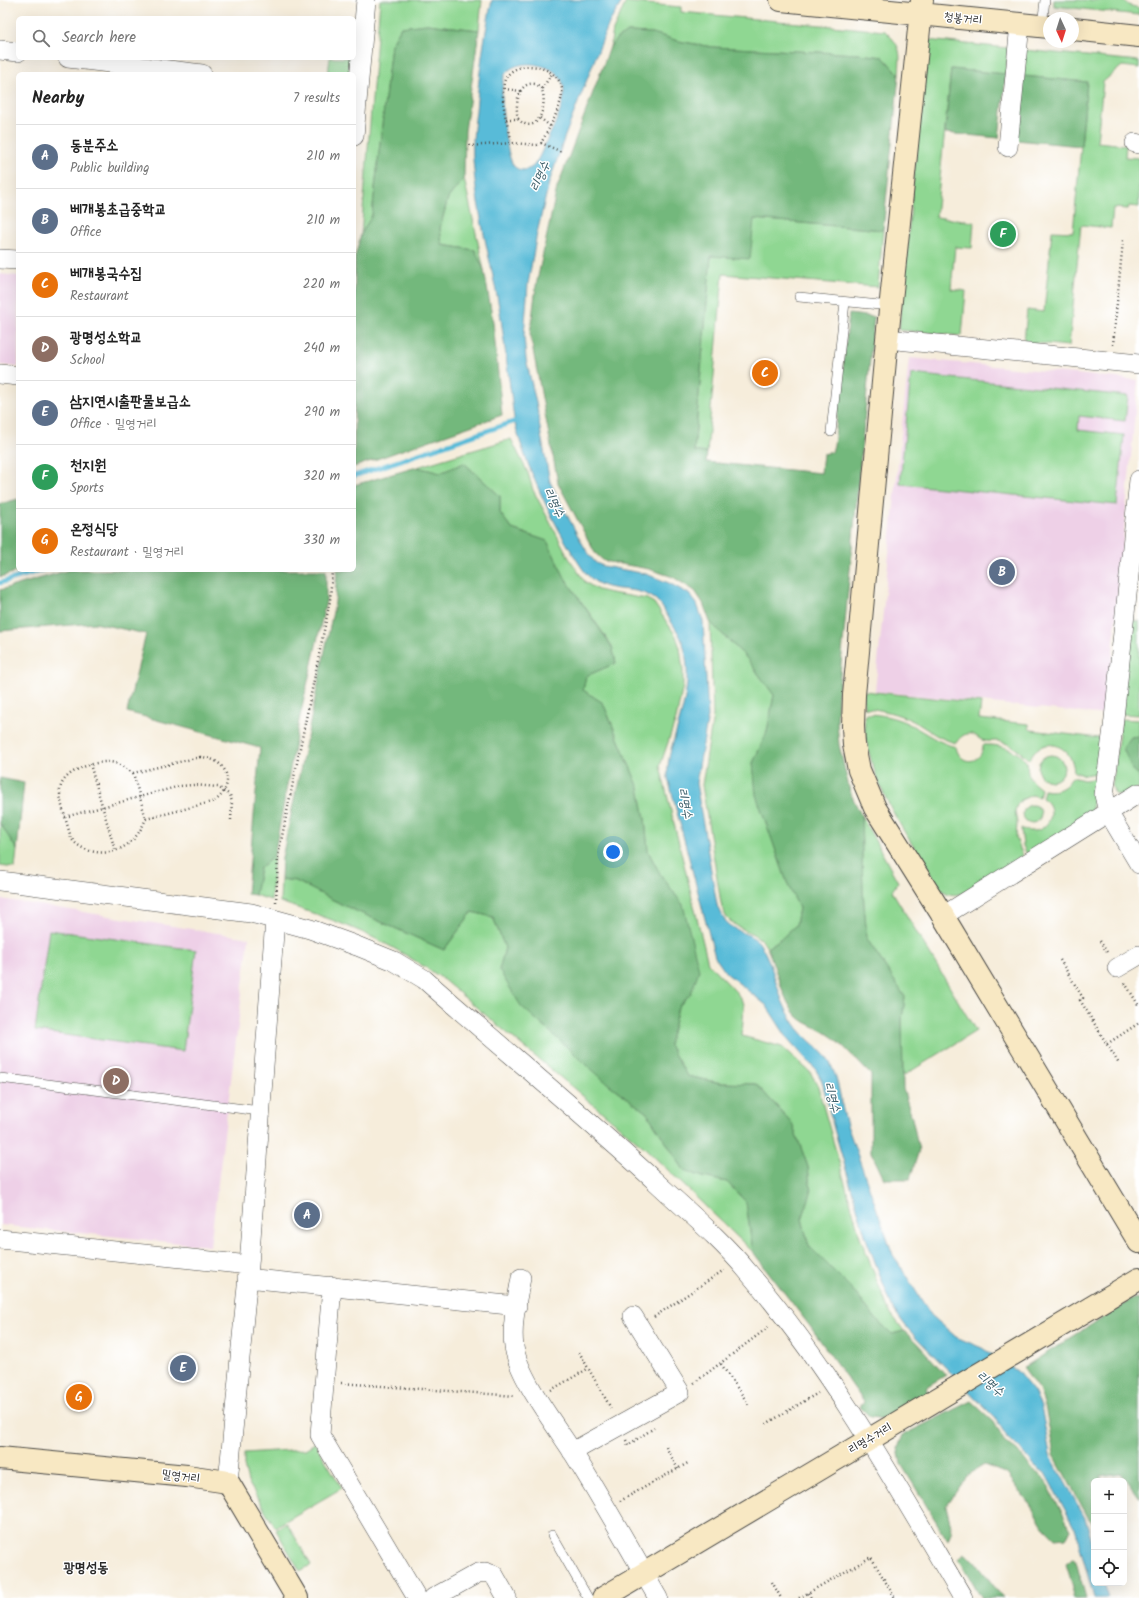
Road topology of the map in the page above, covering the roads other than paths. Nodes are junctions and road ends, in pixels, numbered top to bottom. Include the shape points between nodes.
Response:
1 (366, 0) edge
2 (781, 0) edge
3 (1045, 0) edge
4 (921, 7) edge
5 (1045, 12) edge
6 (1020, 24) junction
7 (1043, 26) edge
8 (1079, 30) edge
9 (1139, 36) edge
10 (0, 50) edge
11 (16, 52) edge
12 (86, 60) edge
13 (114, 63) junction
14 (96, 72) edge
15 (186, 72) edge
16 (356, 113) edge
17 (1008, 147) dead end
18 (0, 258) edge
19 (16, 260) edge
20 (798, 297) dead end
21 (845, 302) junction
22 (890, 306) junction
23 (887, 339) junction
24 (1139, 364) edge
25 (0, 374) edge
26 (16, 376) edge
27 (831, 432) dead end
28 (1139, 480) edge
29 (1139, 793) edge
30 (1108, 812) junction
31 (1139, 864) edge
32 (0, 881) edge
33 (943, 916) junction
34 (275, 920) junction
35 (1139, 955) edge
36 (1117, 968) dead end
37 (0, 1078) edge
38 (260, 1111) junction
39 (0, 1239) edge
40 (1139, 1242) edge
41 (248, 1271) junction
42 (520, 1278) dead end
43 (1139, 1279) edge
44 (332, 1286) junction
45 (516, 1306) junction
46 (636, 1321) road end
47 (868, 1439) junction
48 (572, 1452) junction
49 (0, 1458) edge
50 (228, 1482) junction
51 (552, 1535) dead end
52 (644, 1573) junction
53 (297, 1598) edge
54 (417, 1598) edge
55 (433, 1598) edge
56 (507, 1598) edge
57 (588, 1598) edge
58 (603, 1598) edge
59 (658, 1598) edge
60 (964, 1598) edge

1 - 16 street
2 - 4 street, 청봉거리
3 - 5 lane
4 - 6 street, 청봉거리
4 - 22 street
6 - 7 street, 청봉거리
6 - 17 street
8 - 9 street
10 - 11 street
12 - 13 street
13 - 14 street
13 - 15 street
18 - 19 street
20 - 21 lane
21 - 22 lane
21 - 27 lane
22 - 23 street
23 - 24 street
23 - 33 street via 854,696 854,745 859,770 875,808
25 - 26 street
28 - 30 street via 1104,795
29 - 30 street
30 - 31 street
30 - 33 street
32 - 34 street via 251,913
33 - 40 street
34 - 38 street
34 - 47 street via 310,928 394,961 424,979 631,1159 748,1271 818,1362
35 - 36 street
37 - 38 lane
38 - 41 street
39 - 41 street
41 - 44 street
41 - 50 street
42 - 45 street
43 - 47 street, 리명수거리
44 - 45 street
44 - 54 street via 320,1435
45 - 48 street via 514,1347 518,1362
46 - 48 street via 680,1392
47 - 52 street, 리명수거리
47 - 60 street
48 - 52 street
49 - 50 street, 밀영거리
50 - 53 street
51 - 57 lane
52 - 58 street, 리명수거리
52 - 59 street
55 - 56 street via 478,1572 494,1575

